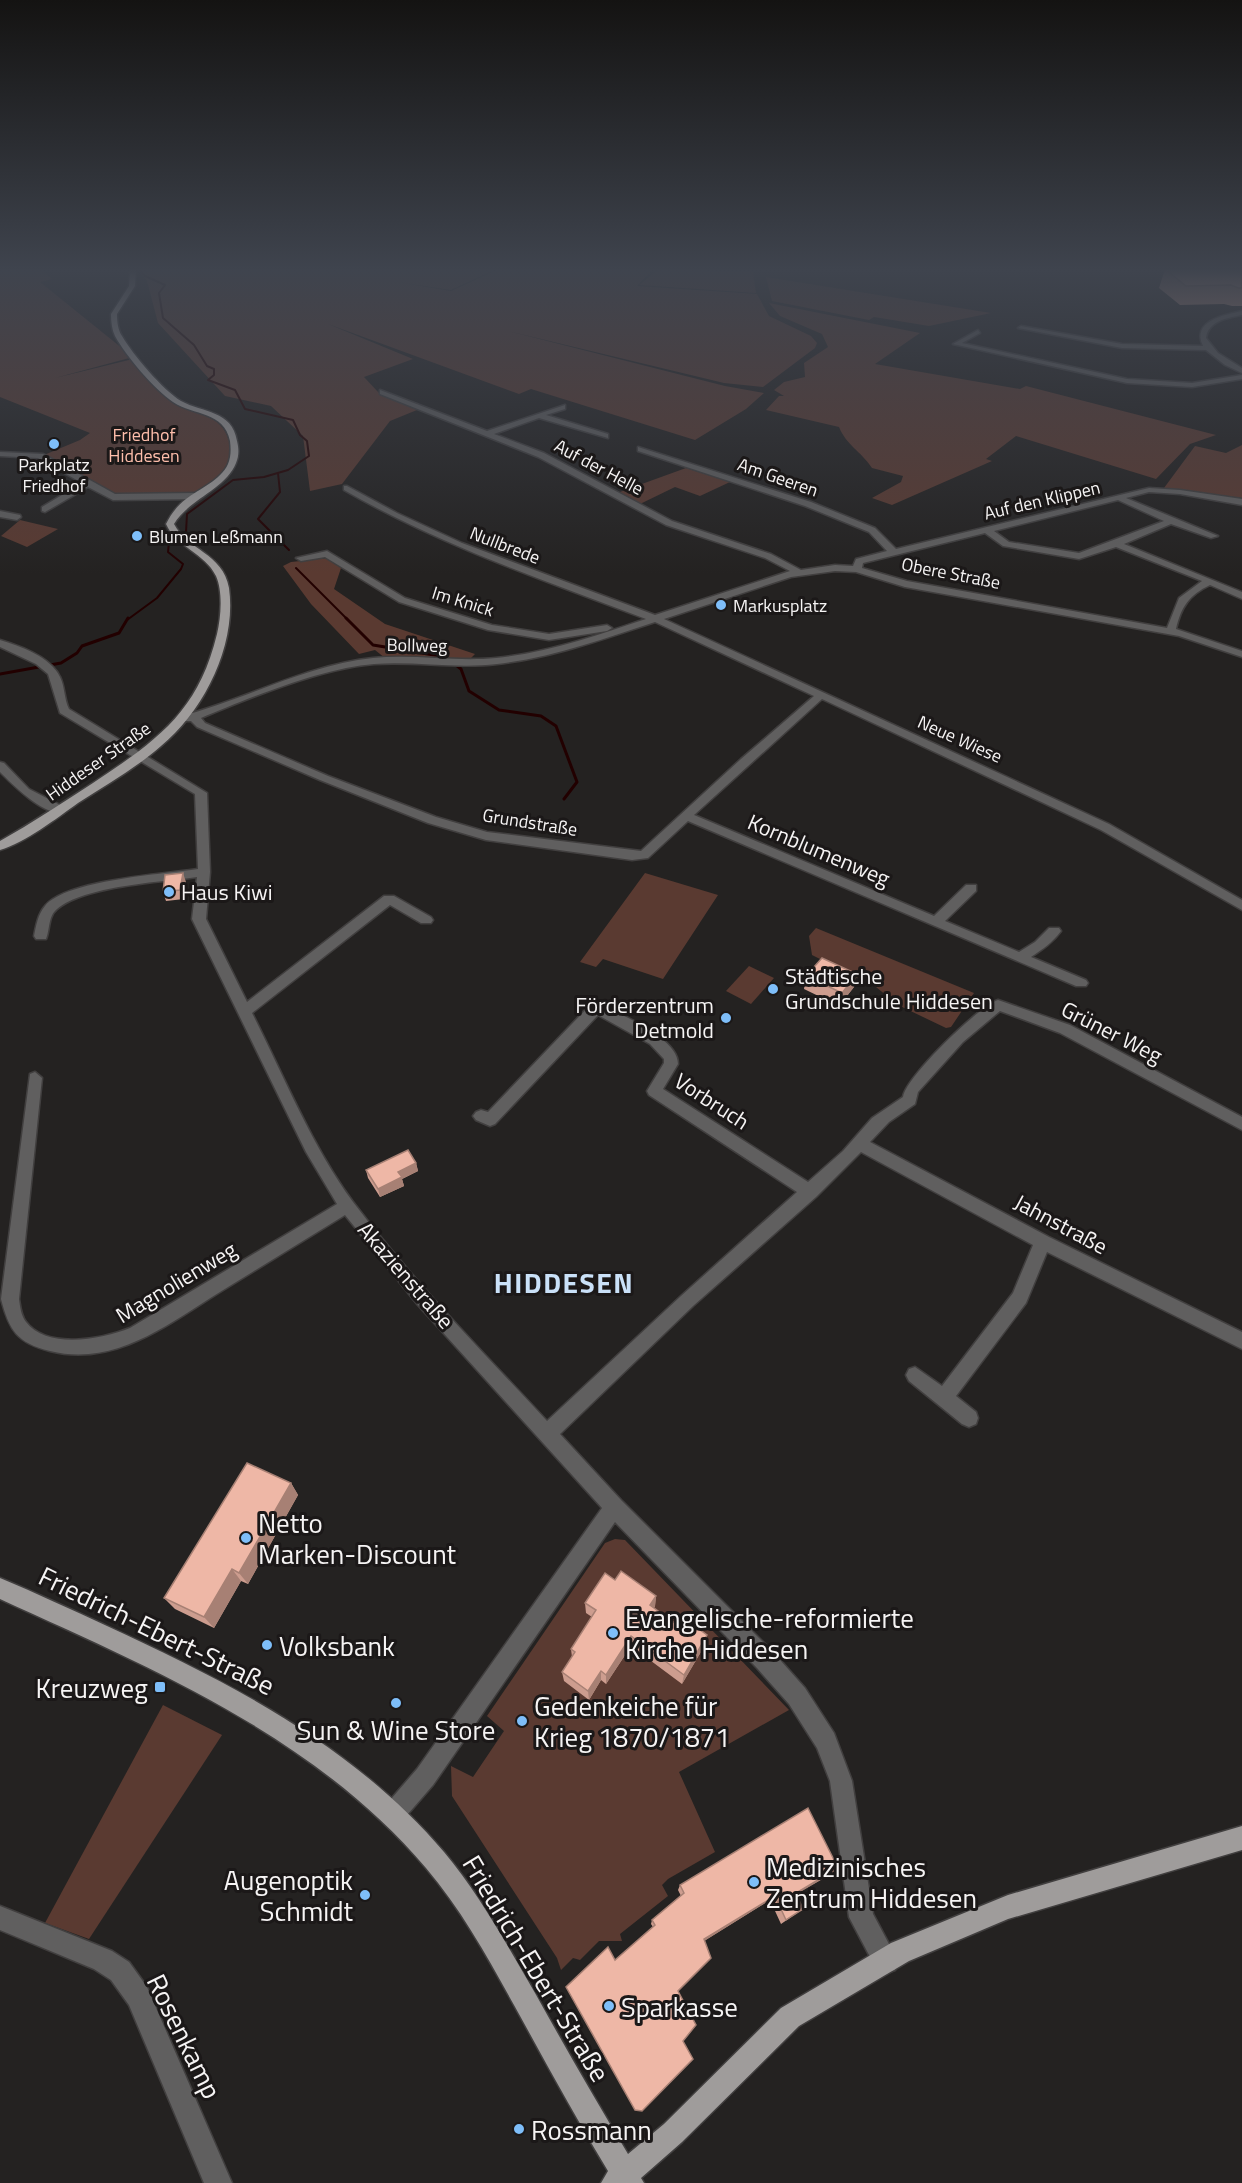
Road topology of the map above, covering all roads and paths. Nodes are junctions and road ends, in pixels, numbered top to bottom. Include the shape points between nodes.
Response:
1 (150, 371) edge
2 (1087, 371) edge
3 (1242, 377) edge
4 (383, 392) dead end
5 (561, 407) dead end
6 (538, 414) junction
7 (486, 434) junction
8 (605, 436) dead end
9 (640, 449) dead end
10 (0, 454) edge
11 (87, 484) junction
12 (347, 488) dead end
13 (198, 496) junction
14 (1120, 499) junction
15 (1242, 502) edge
16 (45, 509) dead end
17 (0, 514) edge
18 (17, 517) dead end
19 (1171, 521) junction
20 (987, 530) junction
21 (1214, 536) dead end
22 (1116, 544) junction
23 (894, 553) junction
24 (301, 558) dead end
25 (857, 569) junction
26 (798, 572) junction
27 (1209, 581) junction
28 (1242, 596) edge
29 (656, 619) junction
30 (627, 629) junction
31 (1171, 631) junction
32 (0, 643) edge
33 (1242, 654) edge
34 (821, 695) junction
35 (194, 717) junction
36 (181, 719) junction
37 (139, 757) junction
38 (0, 765) edge
39 (60, 810) junction
40 (686, 816) junction
41 (0, 846) edge
42 (204, 872) junction
43 (970, 888) dead end
44 (1242, 906) edge
45 (426, 920) dead end
46 (936, 922) junction
47 (1054, 931) dead end
48 (41, 936) dead end
49 (1022, 956) junction
50 (1081, 983) dead end
51 (245, 1011) junction
52 (35, 1078) dead end
53 (481, 1116) dead end
54 (1242, 1124) edge
55 (860, 1144) junction
56 (810, 1191) junction
57 (347, 1206) junction
58 (1043, 1242) junction
59 (1242, 1341) edge
60 (915, 1375) dead end
61 (944, 1398) junction
62 (969, 1418) dead end
63 (548, 1433) junction
64 (614, 1507) junction
65 (0, 1588) edge
66 (393, 1814) junction
67 (1242, 1839) edge
68 (0, 1918) edge
69 (886, 1961) junction
70 (623, 2180) edge
71 (218, 2183) edge

1 - 13 main road, Hiddeser Straße via 177,402 212,414 232,430 234,464
2 - 3 street via 1146,383 1192,385
4 - 7 street, Auf der Helle
5 - 6 street
6 - 7 street
6 - 8 street
7 - 26 street, Auf der Helle via 542,455 669,523 768,556
9 - 23 street, Am Geeren via 808,504 872,530
10 - 11 street via 40,456
11 - 13 street via 117,497
11 - 16 street
12 - 29 street, Nullbrede via 459,545
13 - 36 main road, Hiddeser Straße via 172,520 171,529 205,554 221,576 225,618 208,675
14 - 15 street, Auf den Klippen via 1156,489
14 - 19 street
14 - 20 street, Auf den Klippen
17 - 18 street
19 - 21 street
19 - 22 street
20 - 22 street via 1006,544 1079,556
20 - 23 street, Auf den Klippen
22 - 27 street
23 - 25 street, Auf den Klippen via 859,561
24 - 30 street, Im Knick via 327,554 402,600 491,628 549,637 607,628
25 - 26 street, Obere Straße
25 - 31 street, Obere Straße via 905,584
26 - 29 street, Obere Straße
27 - 28 street
27 - 31 street via 1183,597
29 - 30 street, Bollweg
29 - 34 street, Neue Wiese
30 - 35 street, Bollweg via 573,646 502,660 373,661 278,683
31 - 33 street, Obere Straße
32 - 37 street via 46,667 56,679 64,711
34 - 40 street, Grundstraße
34 - 44 street, Neue Wiese via 1105,827
35 - 36 street, Bollweg
35 - 40 street, Grundstraße via 201,725 324,778 432,820 486,836 644,855
36 - 37 main road, Hiddeser Straße via 163,740
37 - 39 main road, Hiddeser Straße
37 - 42 street, Akazienstraße via 201,793
38 - 39 street via 25,791
39 - 41 main road, Hiddeser Straße
40 - 46 street, Kornblumenweg
42 - 48 street via 73,896 51,906
42 - 51 street, Akazienstraße via 199,919
43 - 46 street
45 - 51 street via 389,899
46 - 49 street, Kornblumenweg
47 - 49 street
49 - 50 street, Kornblumenweg
51 - 57 street, Akazienstraße via 306,1140
52 - 57 street, Magnolienweg via 10,1299 19,1327 36,1339 71,1350 121,1341 150,1328
53 - 56 street, Vorbruch via 490,1120 596,1008 655,1040 671,1057 671,1064 654,1091
54 - 55 street, Grüner Weg via 1065,1029 998,1005 964,1031 911,1090 910,1100 891,1111
55 - 56 street
55 - 58 street, Jahnstraße
56 - 63 street
57 - 63 street, Akazienstraße via 417,1292
58 - 59 street, Jahnstraße
58 - 61 street via 1020,1298
60 - 61 street
61 - 62 street
63 - 64 street, Akazienstraße
64 - 66 street via 425,1777
64 - 69 street, Akazienstraße via 765,1660 797,1696 826,1741 841,1781 861,1917
65 - 66 main road, Friedrich-Ebert-Straße via 191,1678 266,1719 341,1769
66 - 70 main road, Friedrich-Ebert-Straße via 435,1860 490,1940
67 - 69 main road via 1008,1907
68 - 71 street, Rosenkamp via 103,1960 120,1971 138,1996
69 - 70 main road via 790,2017

